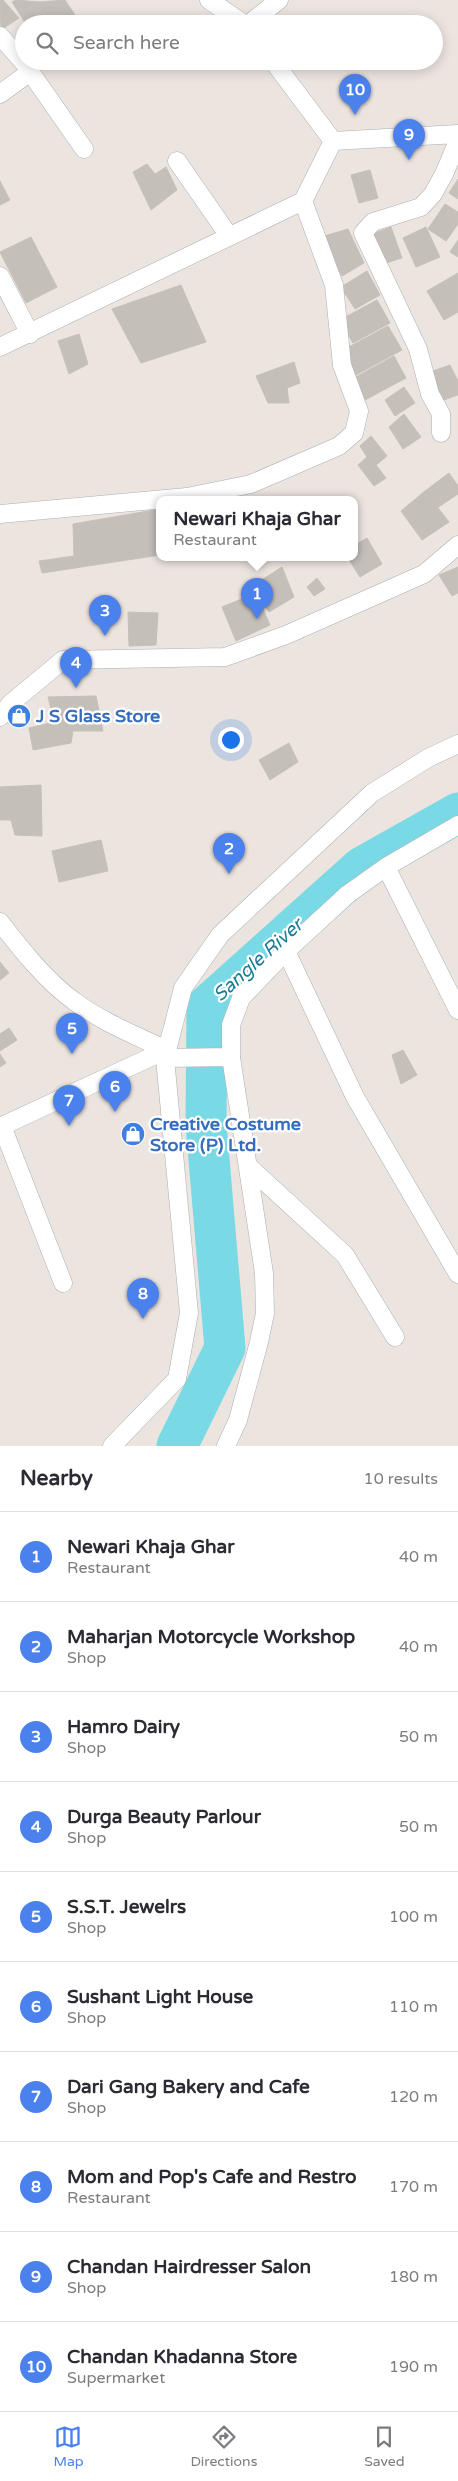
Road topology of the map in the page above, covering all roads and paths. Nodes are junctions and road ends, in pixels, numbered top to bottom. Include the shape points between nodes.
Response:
1 (209, 0) edge
2 (279, 0) edge
3 (231, 15) edge
4 (260, 15) edge
5 (0, 36) edge
6 (15, 54) edge
7 (280, 70) edge
8 (30, 72) joint
9 (0, 94) edge
10 (458, 134) edge
11 (458, 141) edge
12 (333, 142) junction
13 (84, 149) dead end
14 (177, 161) dead end
15 (302, 201) junction
16 (230, 236) junction
17 (0, 276) edge
18 (30, 334) junction
19 (0, 347) edge
20 (442, 433) dead end
21 (192, 496) edge
22 (156, 500) edge
23 (0, 514) edge
24 (458, 545) edge
25 (1, 710) edge
26 (458, 744) edge
27 (458, 825) edge
28 (386, 867) junction
29 (0, 922) edge
30 (286, 951) junction
31 (458, 1010) edge
32 (171, 1056) junction
33 (225, 1057) junction
34 (1, 1126) edge
35 (248, 1166) junction
36 (458, 1274) edge
37 (64, 1283) dead end
38 (395, 1337) dead end
39 (112, 1446) edge
40 (226, 1446) edge

1 - 3 street
2 - 4 street
5 - 6 street
7 - 12 street
8 - 9 street
8 - 13 street
10 - 12 street
11 - 20 street via 433,194 421,207 373,222 363,233 418,350 430,394 441,414
12 - 15 street
14 - 16 street
15 - 16 street
15 - 21 street via 334,285 342,366 359,411 354,433 339,446 252,484
16 - 18 street
17 - 18 street
18 - 19 street
22 - 23 street
24 - 25 street via 424,574 286,635 225,657 63,660
26 - 32 street via 428,758 372,793 220,935 183,988
27 - 28 street
28 - 30 street via 348,894
28 - 31 street
29 - 32 street via 38,967 73,1001
30 - 33 street via 241,998
30 - 36 street via 364,1114
32 - 33 street
32 - 34 street
32 - 39 street via 190,1313 177,1379
33 - 35 street
34 - 37 street
35 - 38 street via 344,1256
35 - 40 street via 264,1273 265,1313 238,1420

